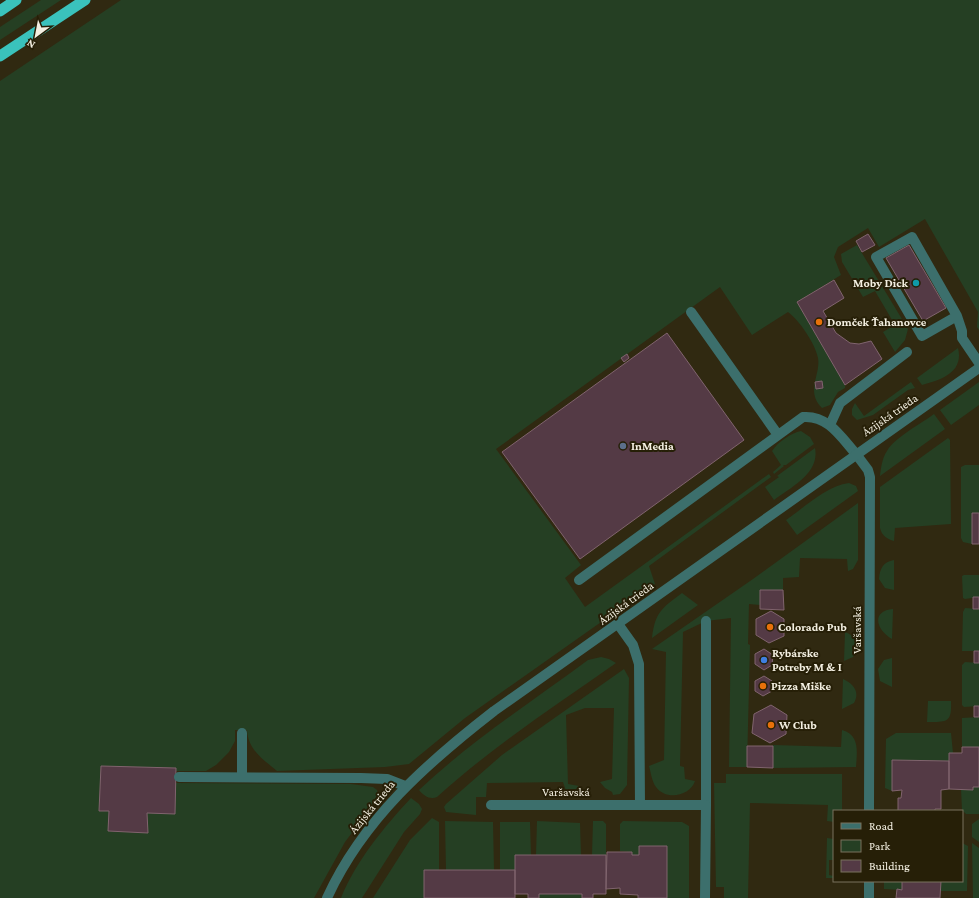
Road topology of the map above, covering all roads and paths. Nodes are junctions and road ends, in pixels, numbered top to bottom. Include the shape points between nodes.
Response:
1 (16, 0) edge
2 (85, 0) edge
3 (0, 11) edge
4 (0, 56) edge
5 (691, 312) dead end
6 (957, 316) junction
7 (907, 352) dead end
8 (979, 364) edge
9 (979, 368) edge
10 (830, 424) junction
11 (778, 435) junction
12 (856, 454) junction
13 (579, 580) dead end
14 (706, 621) dead end
15 (618, 624) junction
16 (242, 733) dead end
17 (179, 777) dead end
18 (242, 778) junction
19 (405, 786) junction
20 (492, 805) dead end
21 (640, 805) junction
22 (706, 806) junction
23 (869, 810) edge
24 (869, 882) edge
25 (327, 898) edge
26 (704, 898) edge
27 (869, 898) edge

1 - 3 highway
2 - 4 highway
5 - 11 street
6 - 6 street via 912,237 876,257 922,336
6 - 8 street via 962,338
7 - 10 street via 840,403
9 - 12 street, Ázijská trieda
10 - 11 street via 813,416 803,417
10 - 12 street, Varšavská
11 - 13 street
12 - 15 street, Ázijská trieda
12 - 23 street, Varšavská via 870,477
14 - 22 street
15 - 19 street, Ázijská trieda via 494,711
15 - 21 street via 633,645 639,664
16 - 18 street
17 - 18 street
18 - 19 street via 387,779
19 - 25 street, Ázijská trieda via 361,840
20 - 21 street, Varšavská
21 - 22 street, Varšavská
22 - 26 street
24 - 27 street

